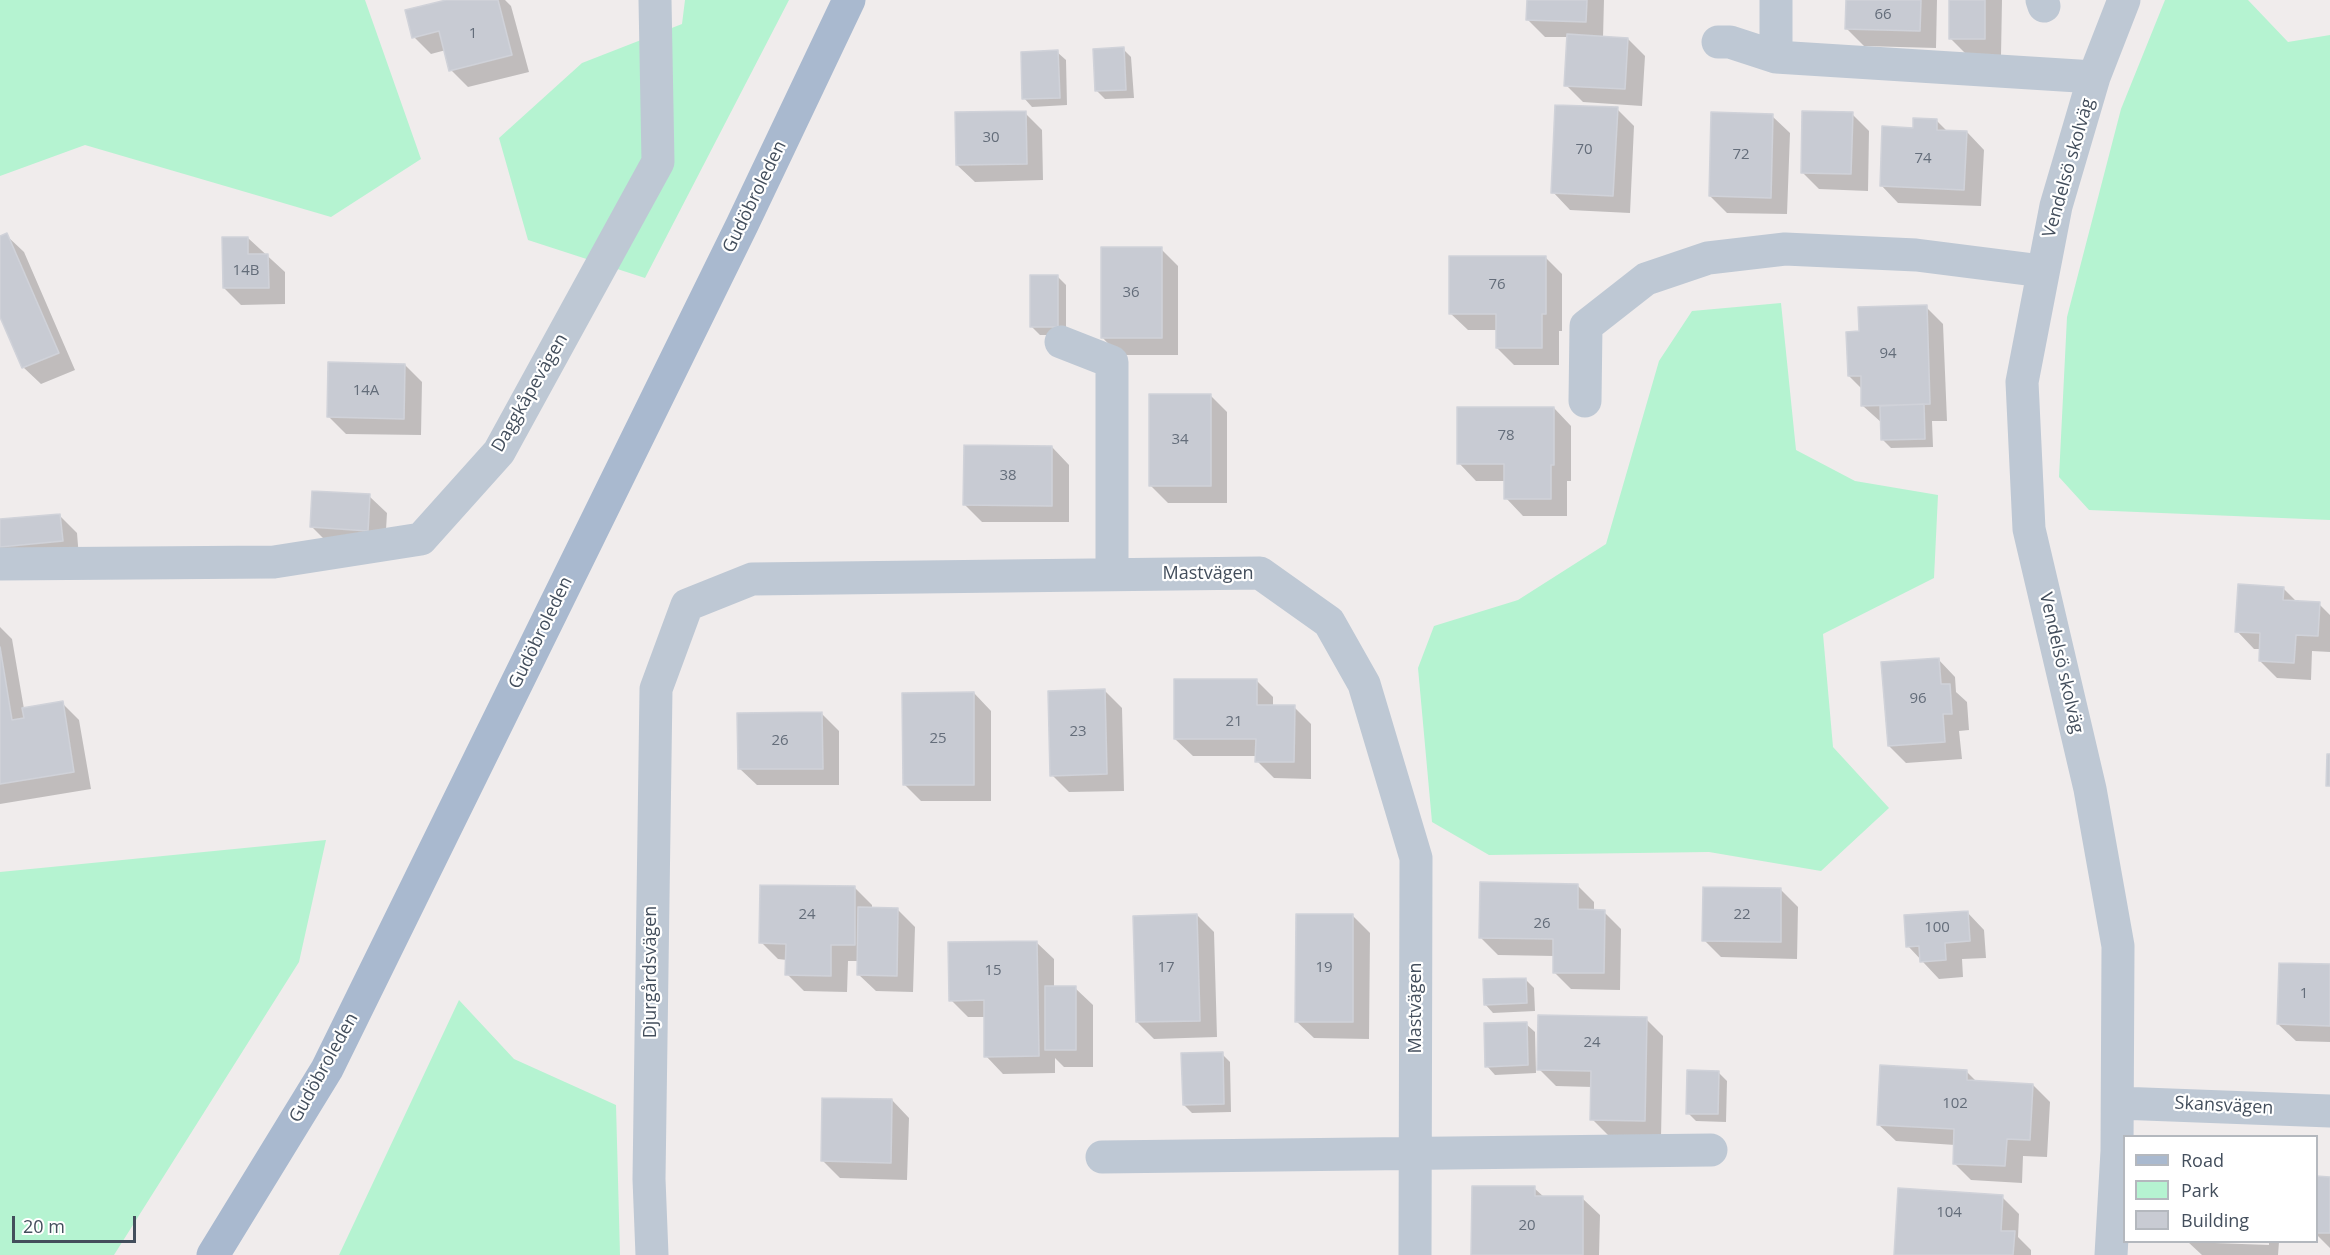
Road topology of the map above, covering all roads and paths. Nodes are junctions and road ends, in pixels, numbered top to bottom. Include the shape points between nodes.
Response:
1 (655, 0) edge
2 (849, 0) edge
3 (1776, 0) edge
4 (2124, 0) edge
5 (1718, 42) dead end
6 (1776, 57) junction
7 (2094, 77) junction
8 (2042, 271) junction
9 (1061, 342) dead end
10 (1585, 401) dead end
11 (0, 564) edge
12 (1112, 574) junction
13 (656, 689) joint
14 (2118, 1103) junction
15 (2330, 1111) edge
16 (1711, 1150) dead end
17 (1416, 1155) junction
18 (1102, 1157) dead end
19 (213, 1255) edge
20 (652, 1255) edge
21 (1415, 1255) edge
22 (2111, 1255) edge

1 - 11 street, Daggkåpevägen via 658,162 499,452 421,539 274,562
2 - 19 main road, Gudöbroleden via 327,1069
3 - 6 street
4 - 7 street, Vendelsö skolväg
5 - 6 street, Vendelsö skolväg via 1730,42
6 - 7 street, Vendelsö skolväg
7 - 8 street, Vendelsö skolväg via 2055,206
8 - 10 street via 1916,255 1797,250 1708,258 1646,279 1586,326
8 - 14 street, Vendelsö skolväg via 2022,382 2029,529 2090,789 2118,946
9 - 12 street via 1112,362
12 - 13 street, Mastvägen via 752,579 687,605
12 - 17 street, Mastvägen via 1260,573 1329,622 1364,684 1416,858
13 - 20 street, Djurgårdsvägen via 649,1179
14 - 15 street, Skansvägen
14 - 22 street, Vendelsö skolväg
16 - 17 street
17 - 18 street
17 - 21 street, Mastvägen

